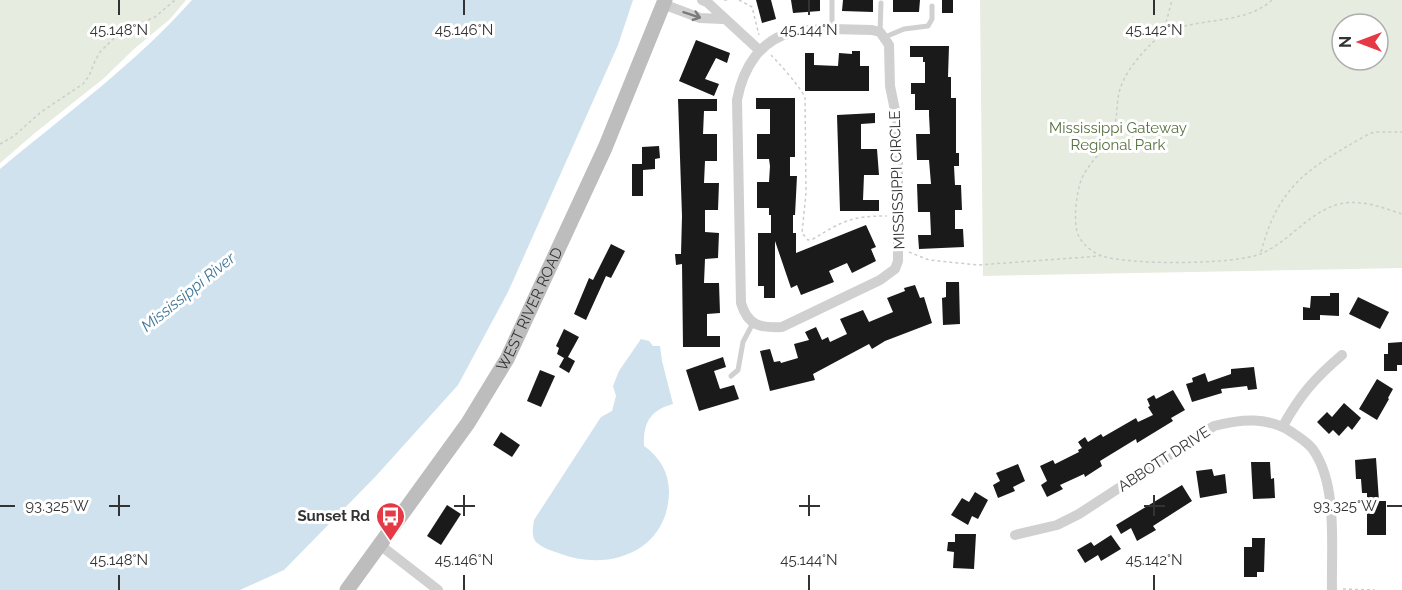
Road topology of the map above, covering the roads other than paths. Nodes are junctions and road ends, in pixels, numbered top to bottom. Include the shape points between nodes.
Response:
1 (702, 0) edge
2 (832, 1) edge
3 (664, 2) edge
4 (881, 3) dead end
5 (932, 6) dead end
6 (723, 19) junction
7 (832, 29) junction
8 (883, 34) junction
9 (762, 48) junction
10 (753, 323) junction
11 (1342, 355) dead end
12 (731, 376) dead end
13 (1283, 426) junction
14 (1015, 535) dead end
15 (380, 545) junction
16 (1332, 589) edge
17 (347, 590) edge
18 (438, 590) edge

1 - 6 street
2 - 7 lane
3 -> 6 street via 700,18
3 - 15 street, WEST RIVER ROAD via 609,139 507,359 474,415
4 - 8 lane
5 - 8 lane via 928,26
6 - 9 street
7 - 8 street
7 - 9 street via 795,32
8 - 10 street, MISSISSIPPI CIRCLE via 889,45 890,86 898,125 899,252 895,269 782,327 766,328
9 - 10 street via 747,67 737,99 741,303 744,314
10 - 12 lane via 743,342 738,370
11 - 13 street via 1298,399
13 - 14 street, ABBOTT DRIVE via 1258,419 1214,426 1079,514 1057,525
13 - 16 street, ABBOTT DRIVE via 1313,449 1325,472 1330,500
15 - 17 street, WEST RIVER ROAD
15 - 18 street

